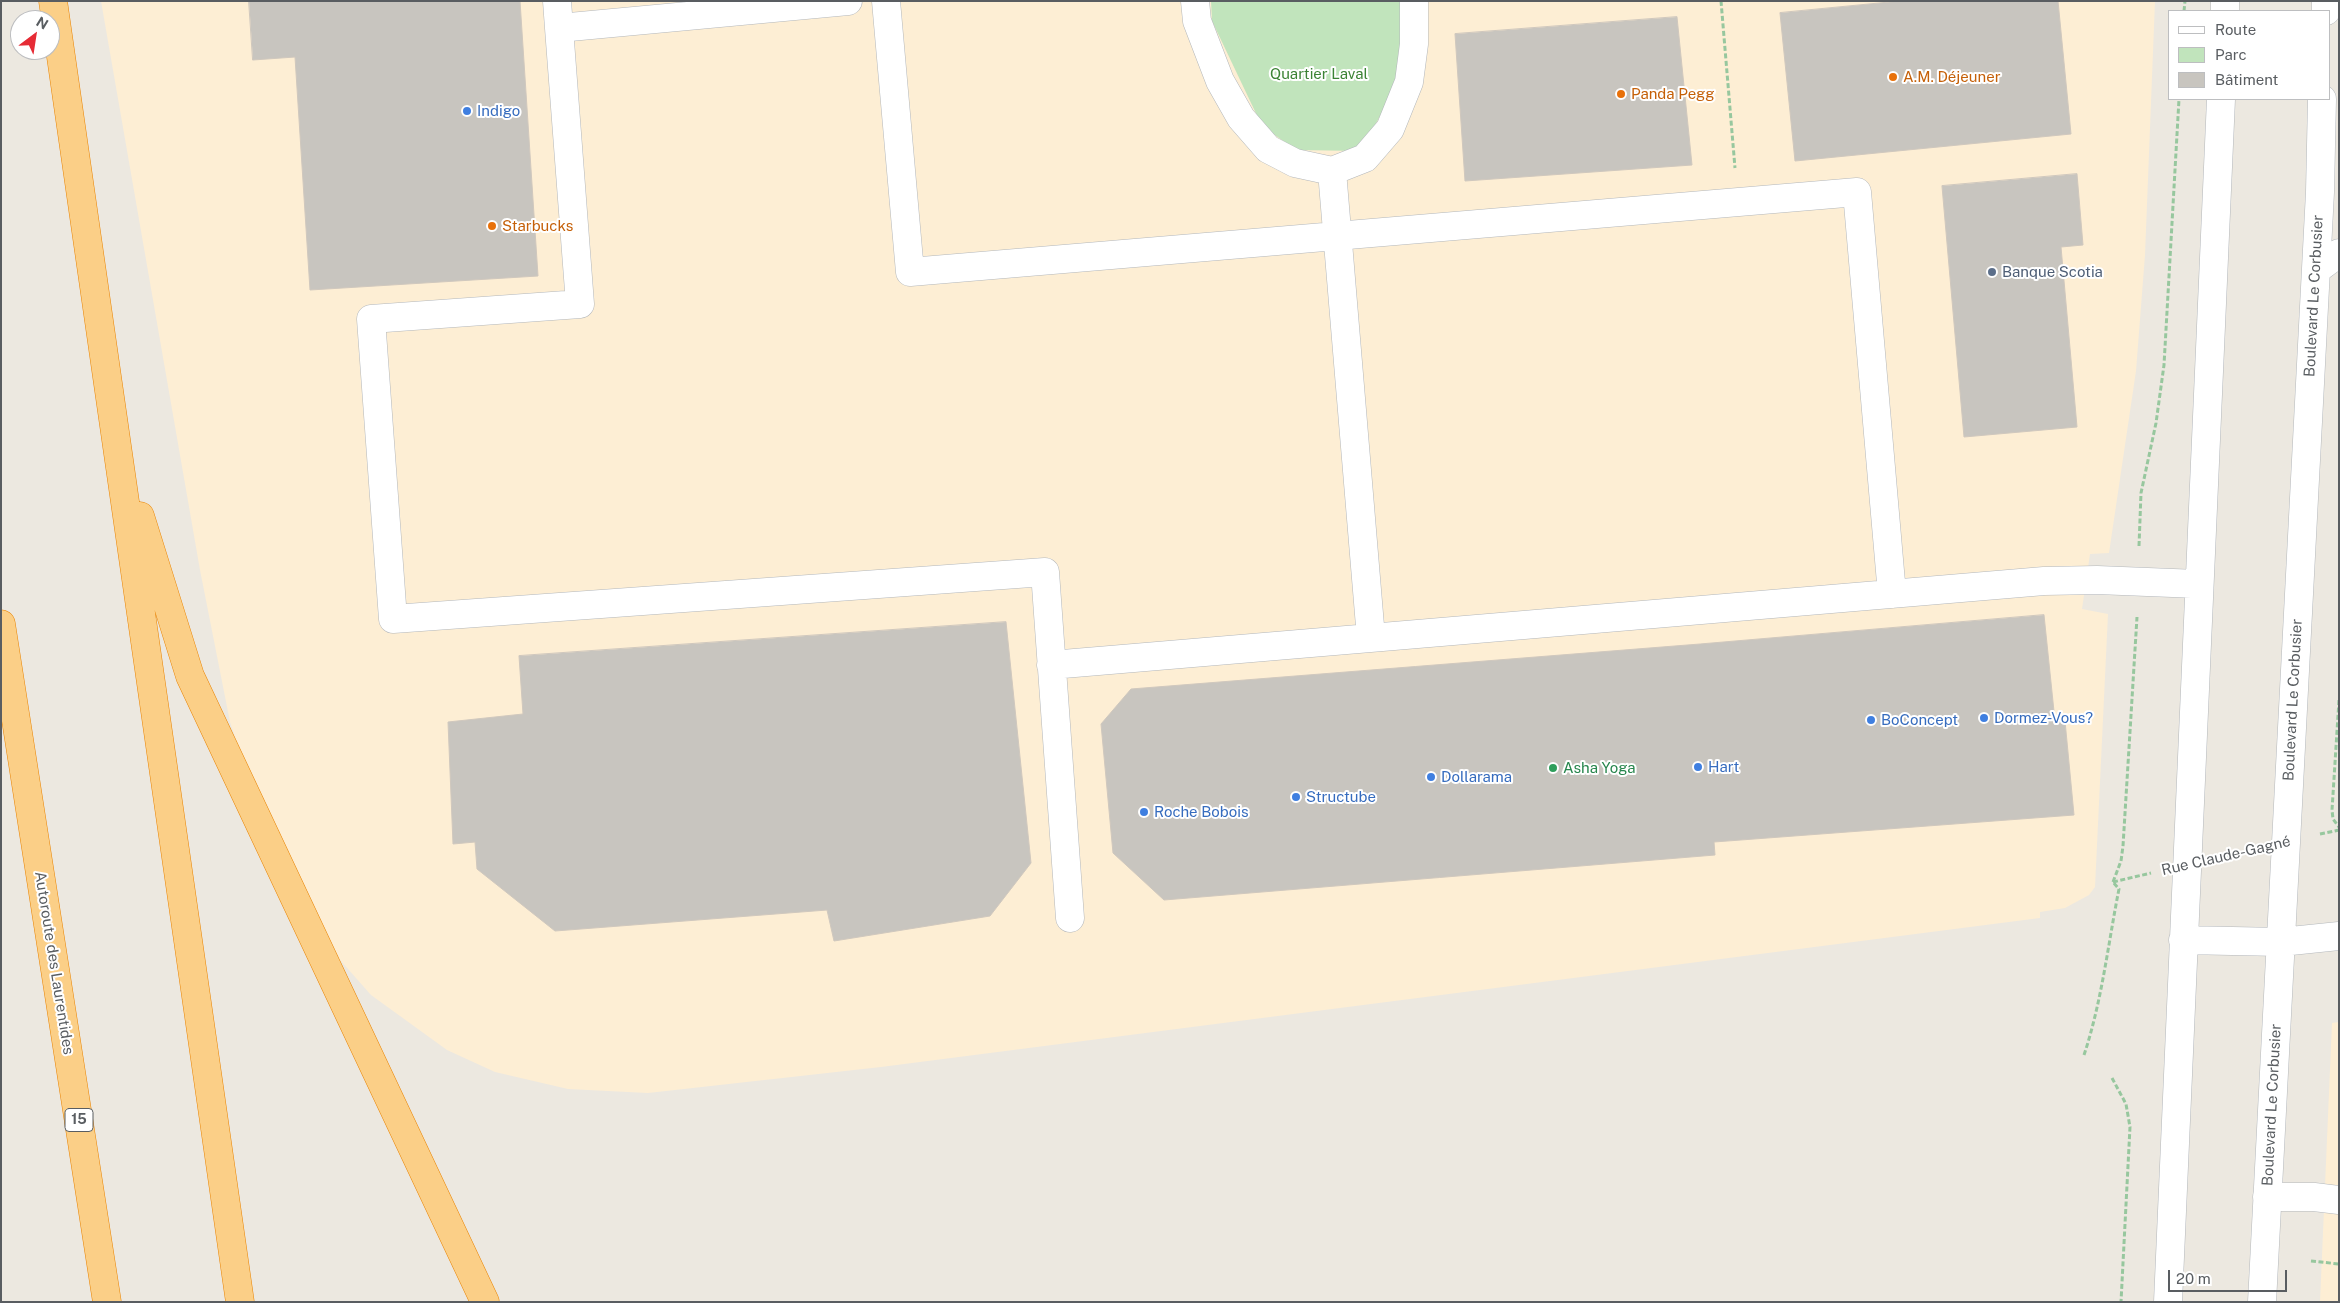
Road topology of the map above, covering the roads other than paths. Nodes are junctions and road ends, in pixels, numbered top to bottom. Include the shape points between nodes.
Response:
1 (53, 1) edge
2 (557, 1) edge
3 (848, 1) edge
4 (886, 1) edge
5 (1196, 1) edge
6 (1414, 1) edge
7 (559, 28) junction
8 (2221, 100) edge
9 (2322, 100) edge
10 (1332, 171) junction
11 (1338, 236) junction
12 (2339, 254) edge
13 (2316, 270) junction
14 (115, 436) junction
15 (2198, 584) junction
16 (1892, 594) junction
17 (1, 624) edge
18 (1371, 638) junction
19 (1051, 665) junction
20 (1070, 918) dead end
21 (2339, 936) edge
22 (2183, 940) junction
23 (2281, 942) junction
24 (2267, 1197) junction
25 (2339, 1200) edge
26 (107, 1302) edge
27 (240, 1302) edge
28 (485, 1302) edge
29 (2168, 1302) edge
30 (2262, 1302) edge

1 - 14 highway
2 - 7 street
3 - 7 street
4 - 11 street via 910,272
5 - 10 street via 1197,21 1220,81 1241,118 1268,149 1295,163
6 - 10 street via 1414,44 1408,82 1390,129 1365,158
7 - 19 street via 580,304 371,319 393,619 1045,572
8 - 15 street
9 - 13 street, Boulevard Le Corbusier
10 - 11 street
11 - 16 street via 1857,192
11 - 18 street
12 - 13 street
13 - 23 street, Boulevard Le Corbusier
14 - 27 highway
14 - 28 highway via 190,676
15 - 16 street via 2044,581
15 - 22 street
16 - 18 street
17 - 26 highway, Autoroute des Laurentides / 15
18 - 19 street
19 - 20 street
21 - 23 street
22 - 23 street
22 - 29 street
23 - 24 street, Boulevard Le Corbusier
24 - 25 street
24 - 30 street, Boulevard Le Corbusier

